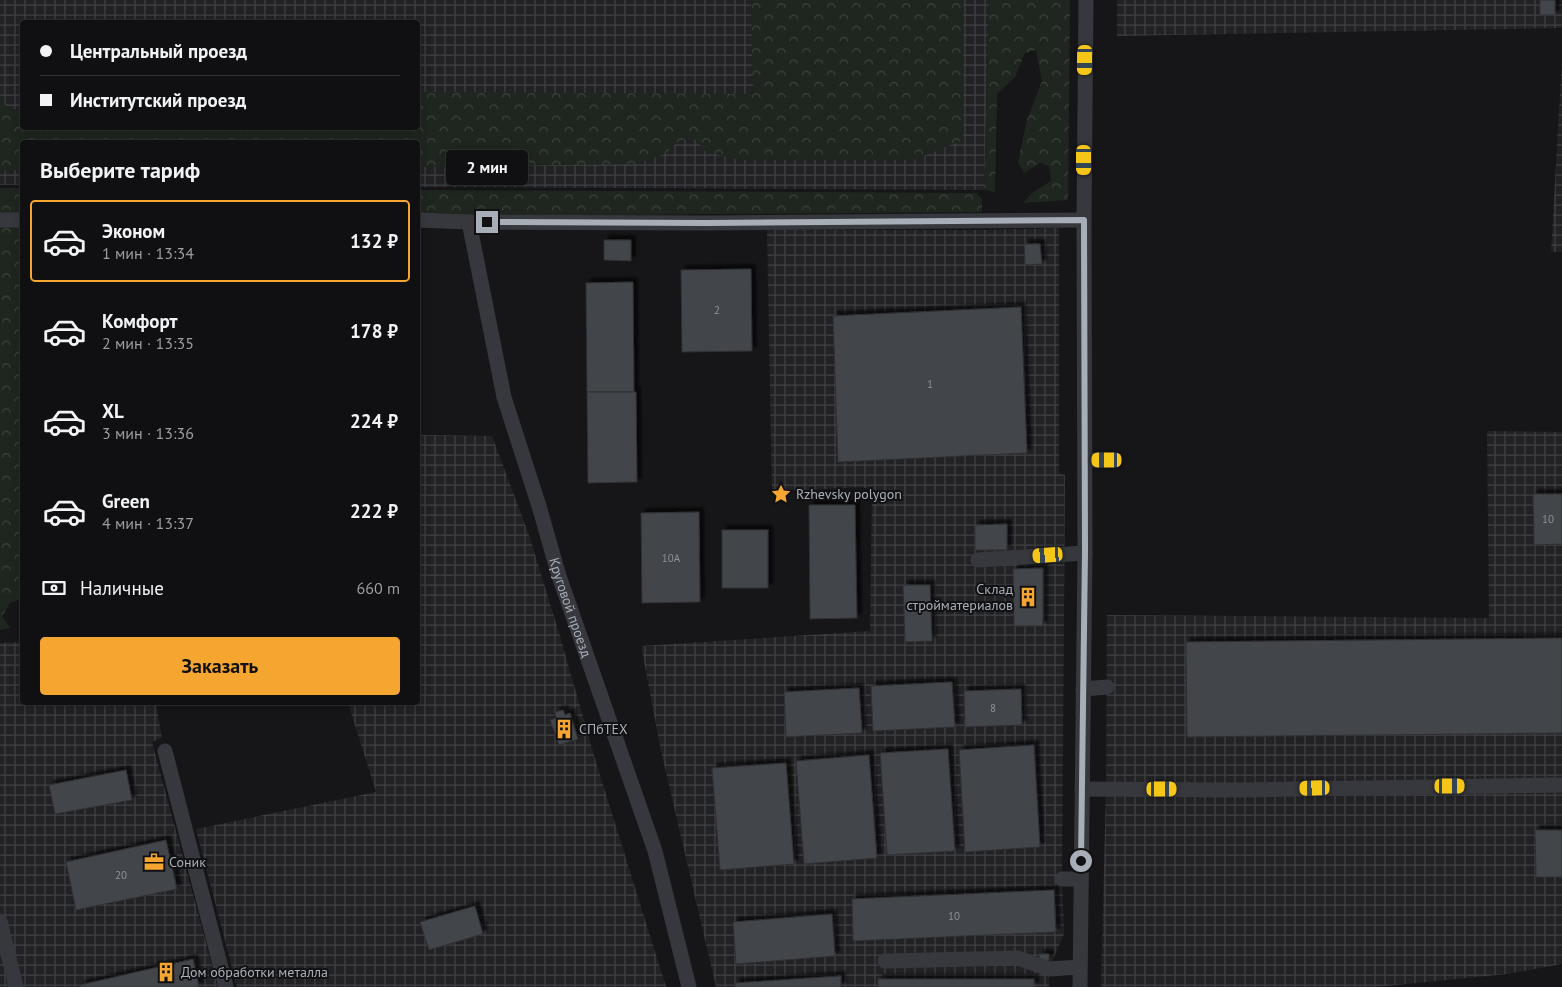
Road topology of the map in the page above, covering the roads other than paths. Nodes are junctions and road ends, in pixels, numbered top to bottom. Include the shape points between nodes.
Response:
1 (1086, 0) edge
2 (0, 220) edge
3 (20, 220) edge
4 (420, 220) edge
5 (1084, 220) junction
6 (469, 222) junction
7 (1084, 460) junction
8 (1107, 460) dead end
9 (1085, 552) junction
10 (978, 560) dead end
11 (1106, 687) dead end
12 (1083, 689) junction
13 (165, 751) dead end
14 (1562, 785) edge
15 (1082, 789) junction
16 (1062, 879) dead end
17 (1081, 879) junction
18 (0, 921) edge
19 (885, 962) dead end
20 (1080, 967) junction
21 (16, 987) edge
22 (226, 987) edge
23 (689, 987) edge
24 (1080, 987) edge

1 - 5 street
2 - 3 street
4 - 6 street
5 - 6 street via 706,226
5 - 7 street
6 - 23 street, Круговой проезд via 504,398 559,576 656,850
7 - 8 street
7 - 9 street
9 - 10 street
9 - 12 street
11 - 12 street
12 - 15 street
13 - 22 street
14 - 15 street
15 - 17 street
16 - 17 street
17 - 20 street
18 - 21 street
19 - 20 street via 1018,958 1049,969
20 - 24 street

